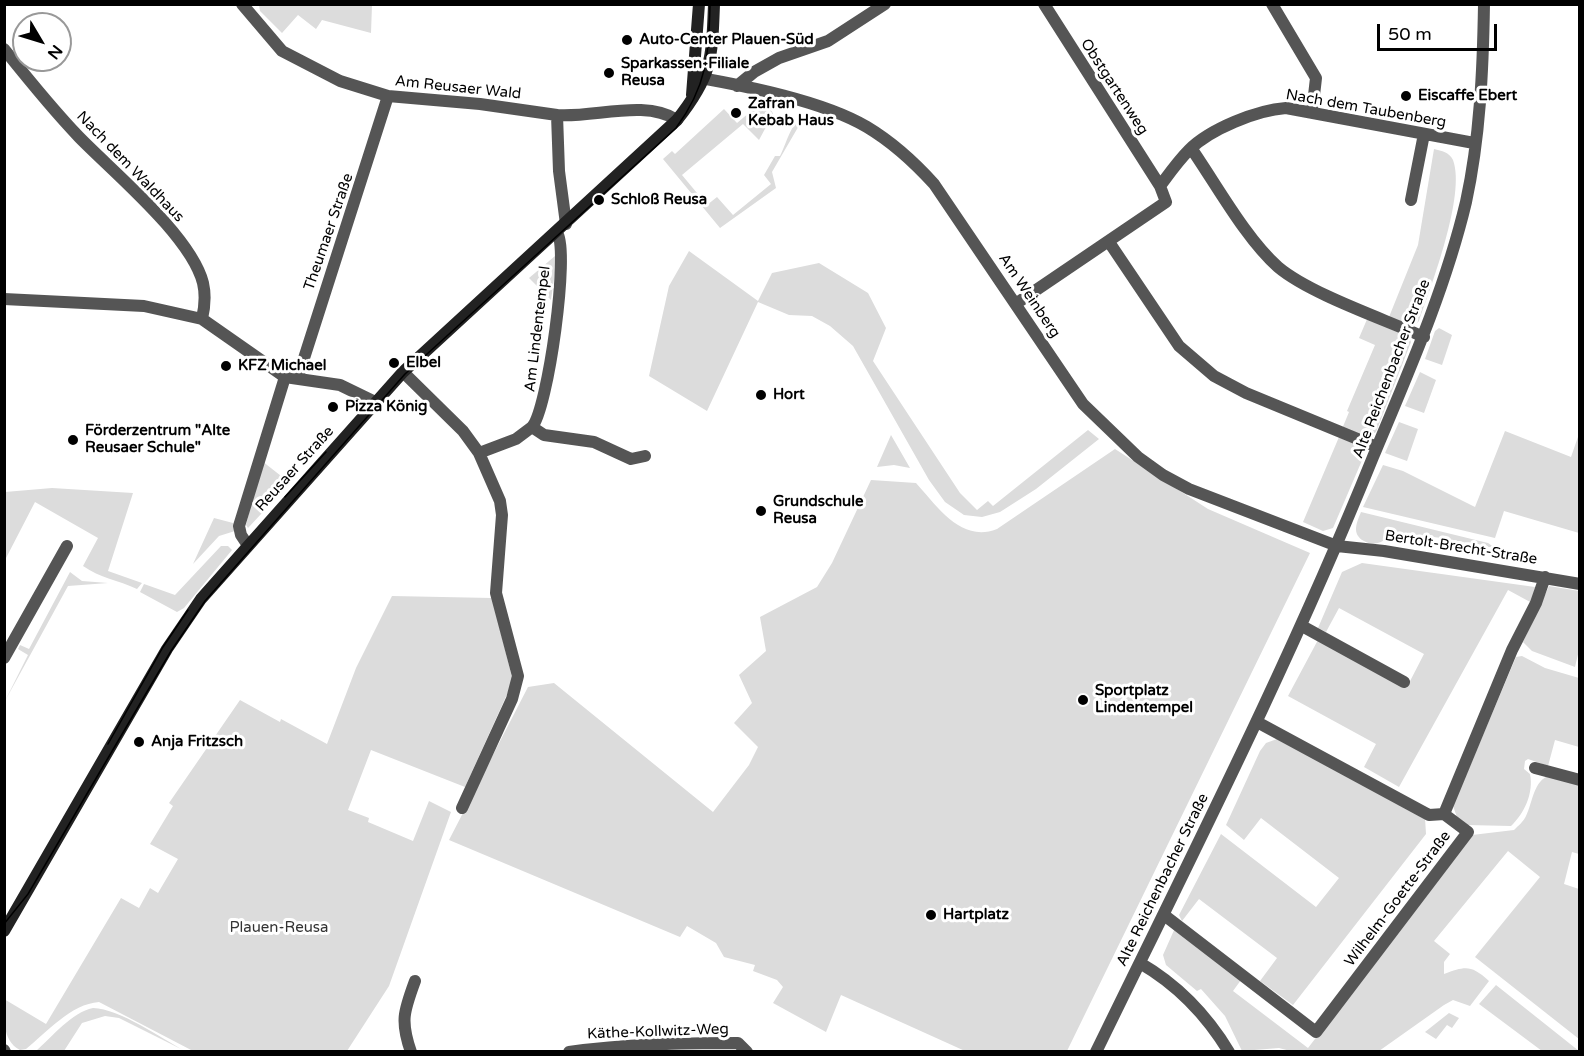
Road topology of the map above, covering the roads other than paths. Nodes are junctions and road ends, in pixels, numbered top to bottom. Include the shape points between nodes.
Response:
1 (242, 4) edge
2 (699, 4) edge
3 (714, 4) edge
4 (885, 4) edge
5 (1044, 4) edge
6 (1272, 4) edge
7 (1484, 4) edge
8 (4, 49) edge
9 (700, 78) junction
10 (736, 86) junction
11 (388, 96) junction
12 (1312, 113) junction
13 (557, 115) junction
14 (677, 120) junction
15 (1424, 134) junction
16 (1474, 143) junction
17 (1191, 148) junction
18 (1160, 186) junction
19 (1411, 200) dead end
20 (562, 228) junction
21 (1109, 242) junction
22 (4, 299) edge
23 (1017, 303) junction
24 (202, 319) junction
25 (1424, 337) junction
26 (403, 372) junction
27 (285, 377) junction
28 (298, 377) junction
29 (375, 402) junction
30 (532, 427) junction
31 (1377, 447) junction
32 (479, 453) junction
33 (645, 456) dead end
34 (247, 544) junction
35 (68, 546) dead end
36 (1336, 546) junction
37 (1545, 577) junction
38 (1580, 584) edge
39 (1302, 627) junction
40 (4, 658) edge
41 (1404, 682) dead end
42 (1257, 722) junction
43 (1535, 768) dead end
44 (1580, 780) edge
45 (462, 807) dead end
46 (1444, 814) junction
47 (1164, 915) junction
48 (4, 931) edge
49 (1140, 963) junction
50 (415, 981) dead end
51 (747, 1050) edge
52 (411, 1052) edge
53 (569, 1052) edge
54 (1096, 1052) edge
55 (1228, 1052) edge

1 - 11 street, Am Reusaer Wald via 282,51 340,81
2 - 9 street
3 - 9 street via 710,66
4 - 10 street via 828,41 779,58
5 - 18 street, Obstgartenweg
6 - 12 street via 1316,78
7 - 16 street, Alte Reichenbacher Straße
8 - 24 street, Nach dem Waldhaus via 44,99 184,247 203,280 206,300
9 - 10 street, Am Weinberg
9 - 14 street, Reusaer Straße
10 - 23 street, Am Weinberg via 838,113 868,127 934,184
11 - 13 street, Am Reusaer Wald
11 - 28 street, Theumaer Straße
12 - 15 street, Nach dem Taubenberg
12 - 17 street, Nach dem Taubenberg via 1286,108 1249,114
13 - 14 street, Am Reusaer Wald via 575,117 645,110 659,111
13 - 20 street
14 - 20 street, Reusaer Straße
15 - 16 street, Nach dem Taubenberg
15 - 19 street
16 - 25 street, Alte Reichenbacher Straße via 1467,197 1455,244
17 - 18 street, Nach dem Taubenberg
17 - 25 street via 1258,245 1279,267 1305,284
18 - 21 street, Nach dem Taubenberg via 1166,202
20 - 26 street, Reusaer Straße
20 - 30 street, Am Lindentempel via 563,256 549,375 539,420
21 - 23 street, Nach dem Taubenberg
21 - 31 street via 1179,346 1214,376
22 - 24 street via 144,306
23 - 36 street, Am Weinberg via 1083,404 1138,457 1189,489
24 - 27 street
25 - 31 street, Alte Reichenbacher Straße
26 - 29 street, Reusaer Straße
26 - 32 street via 463,431
27 - 28 street
27 - 34 street via 242,514 241,535
28 - 29 street via 340,385
29 - 34 street, Reusaer Straße
30 - 32 street via 516,439
30 - 33 street via 544,435 594,442 631,459
31 - 36 street, Alte Reichenbacher Straße
32 - 45 street via 500,501 496,593 518,676 512,699
34 - 48 street, Reusaer Straße via 201,599 167,649
35 - 40 street
36 - 37 street, Bertolt-Brecht-Straße
36 - 39 street, Alte Reichenbacher Straße
37 - 38 street, Bertolt-Brecht-Straße
37 - 46 street, Wilhelm-Goette-Straße
39 - 41 street
39 - 42 street, Alte Reichenbacher Straße
42 - 46 street via 1429,815
42 - 47 street, Alte Reichenbacher Straße
43 - 44 street
46 - 47 street, Wilhelm-Goette-Straße via 1468,832 1316,1032
47 - 49 street, Alte Reichenbacher Straße
49 - 54 street, Alte Reichenbacher Straße
49 - 55 street via 1163,976 1198,1008
50 - 52 street via 403,1029
51 - 53 street, Käthe-Kollwitz-Weg via 738,1043 690,1043

